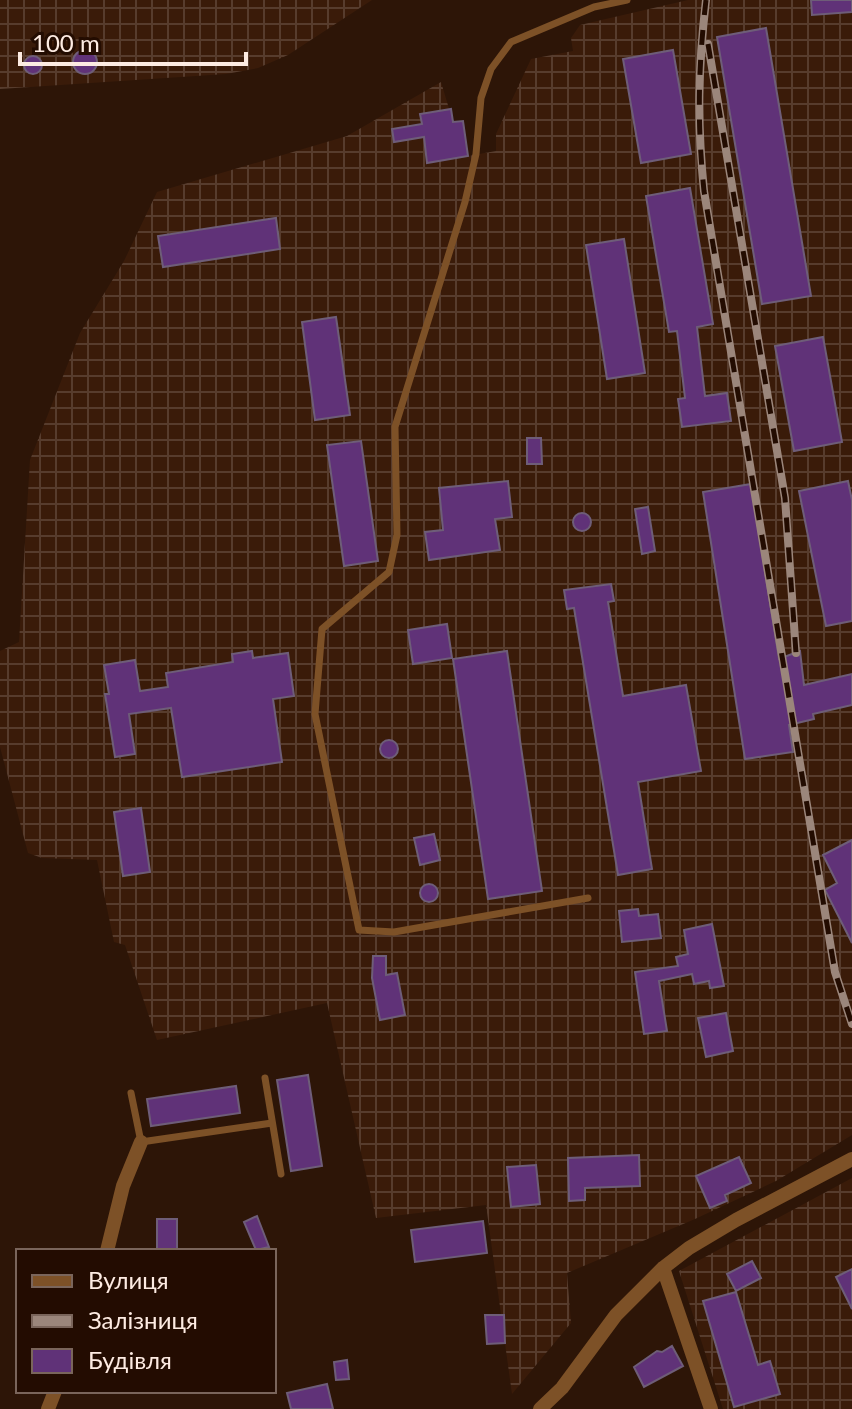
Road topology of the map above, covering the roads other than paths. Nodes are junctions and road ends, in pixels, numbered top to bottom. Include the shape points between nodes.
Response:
1 (627, 0) edge
2 (588, 898) dead end
3 (265, 1078) dead end
4 (131, 1093) dead end
5 (272, 1123) junction
6 (141, 1142) junction
7 (852, 1159) edge
8 (281, 1174) dead end
9 (107, 1249) edge
10 (663, 1268) junction
11 (540, 1409) edge
12 (711, 1409) edge

1 - 2 lane via 594,7 511,42 491,69 481,98 465,202 395,427 397,535 389,572 322,629 315,714 359,930 394,932
3 - 5 lane
4 - 6 lane
5 - 6 lane
5 - 8 lane
6 - 9 street via 123,1186
7 - 10 street via 736,1220
10 - 11 street via 616,1315
10 - 12 street

